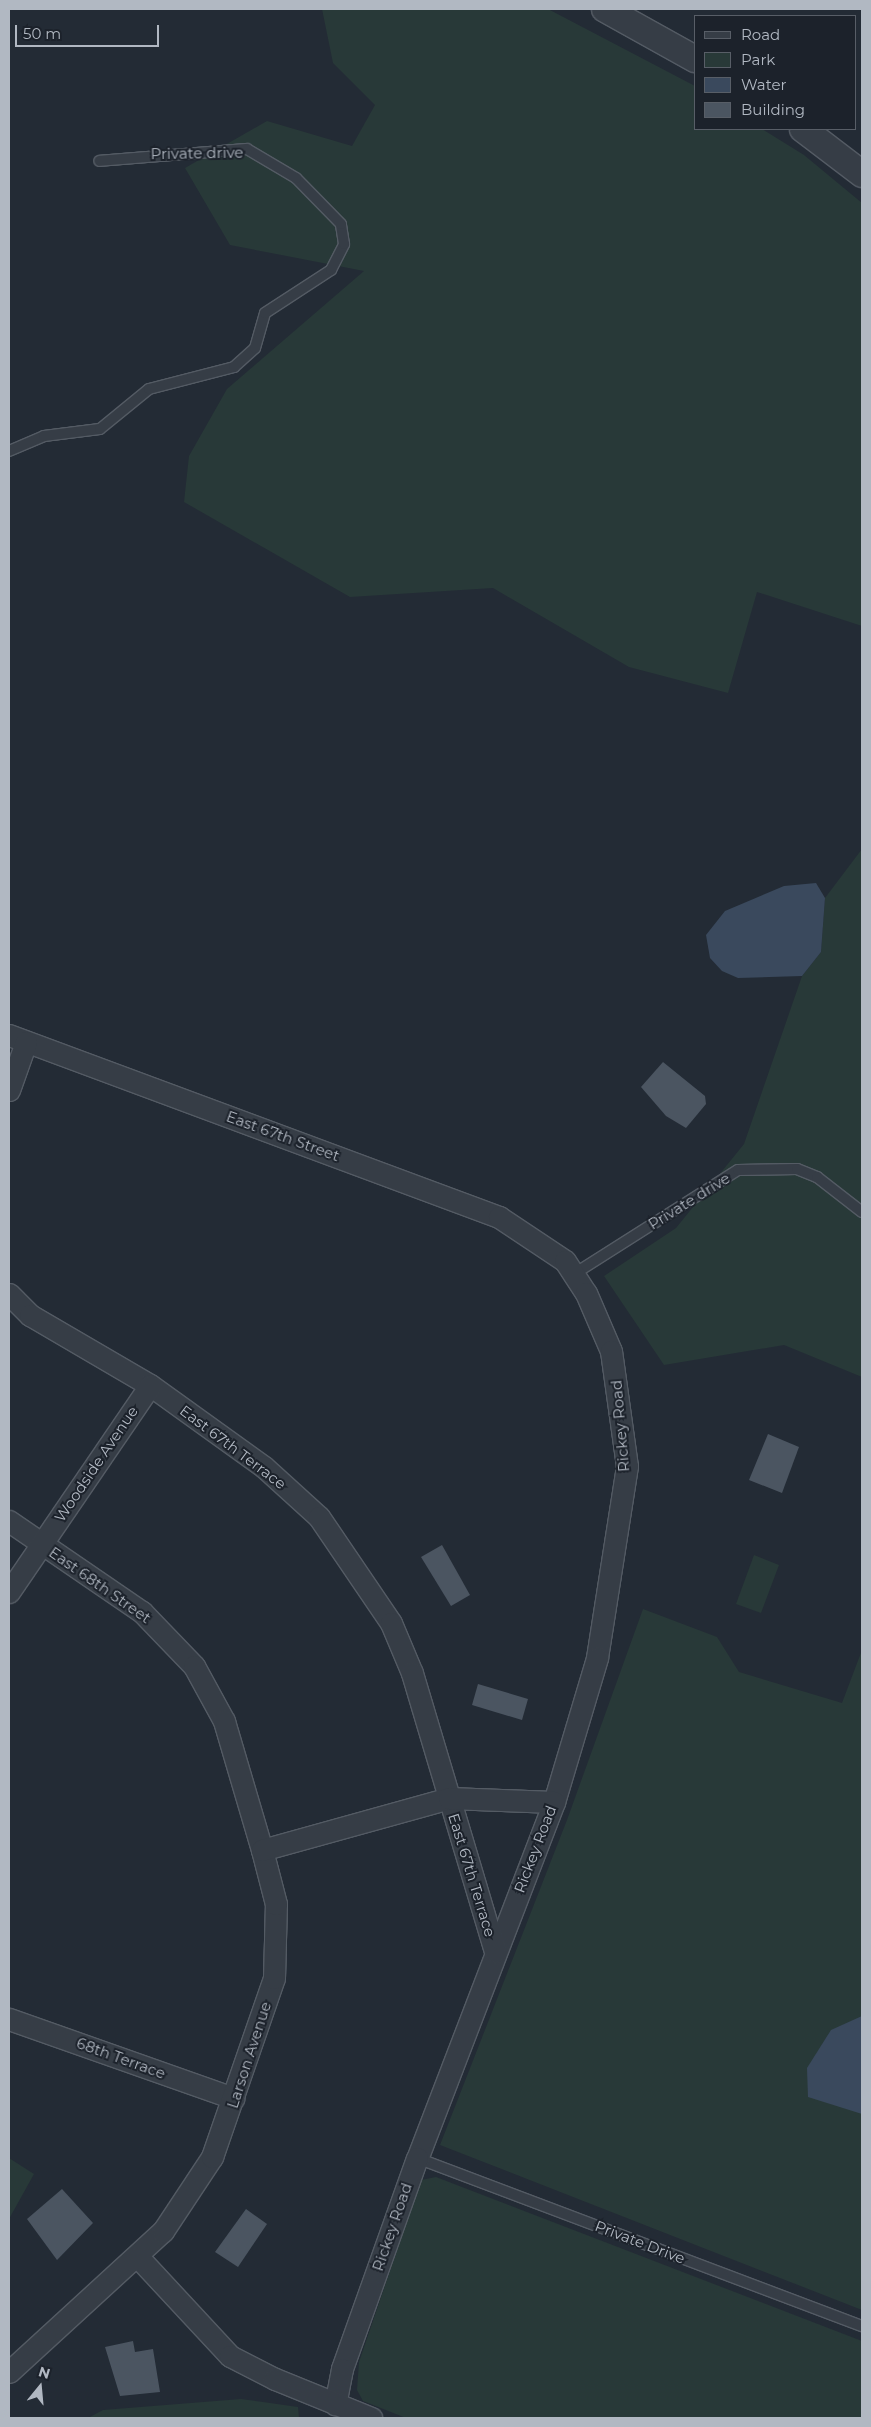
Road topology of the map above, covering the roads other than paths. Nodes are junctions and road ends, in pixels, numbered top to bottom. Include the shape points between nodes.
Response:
1 (605, 9) edge
2 (694, 58) edge
3 (805, 130) edge
4 (99, 161) dead end
5 (862, 174) edge
6 (9, 451) edge
7 (17, 1038) edge
8 (9, 1090) edge
9 (862, 1212) edge
10 (552, 1250) joint
11 (574, 1274) junction
12 (9, 1294) edge
13 (150, 1385) junction
14 (9, 1521) edge
15 (41, 1544) junction
16 (9, 1592) edge
17 (449, 1798) junction
18 (554, 1802) junction
19 (262, 1850) junction
20 (495, 1952) junction
21 (9, 2019) edge
22 (234, 2098) junction
23 (417, 2158) junction
24 (138, 2257) junction
25 (862, 2326) edge
26 (9, 2372) edge
27 (335, 2404) junction
28 (372, 2418) edge

1 - 2 street
3 - 5 street
4 - 6 lane, Private drive via 247,149 296,178 341,224 344,244 331,270 265,313 255,348 234,367 149,389 100,429 44,436
7 - 8 street
7 - 10 street, East 67th Street via 465,1202 499,1217
9 - 11 lane, Private drive via 817,1177 797,1169 738,1170
10 - 11 street, Rickey Road
11 - 18 street, Rickey Road via 611,1351 627,1466 597,1658
12 - 13 street, East 67th Terrace via 30,1315 73,1344
13 - 15 street, Woodside Avenue
13 - 17 street, East 67th Terrace via 264,1467 319,1517 391,1623 412,1673
14 - 15 street, East 68th Street
15 - 16 street, Woodside Avenue
15 - 19 street, East 68th Street via 142,1612 194,1666 224,1721
17 - 18 street, East 67th Terrace
17 - 19 street
17 - 20 street, East 67th Terrace
18 - 20 street, Rickey Road
19 - 22 street, Larson Avenue via 276,1904 278,1944 274,1978
20 - 23 street, Rickey Road
21 - 22 street, 68th Terrace
22 - 24 street, Larson Avenue via 226,2126 192,2194
23 - 25 lane, Private Drive
23 - 27 street, Rickey Road via 342,2369
24 - 26 street, Larson Avenue
24 - 27 street via 230,2356
27 - 28 street

